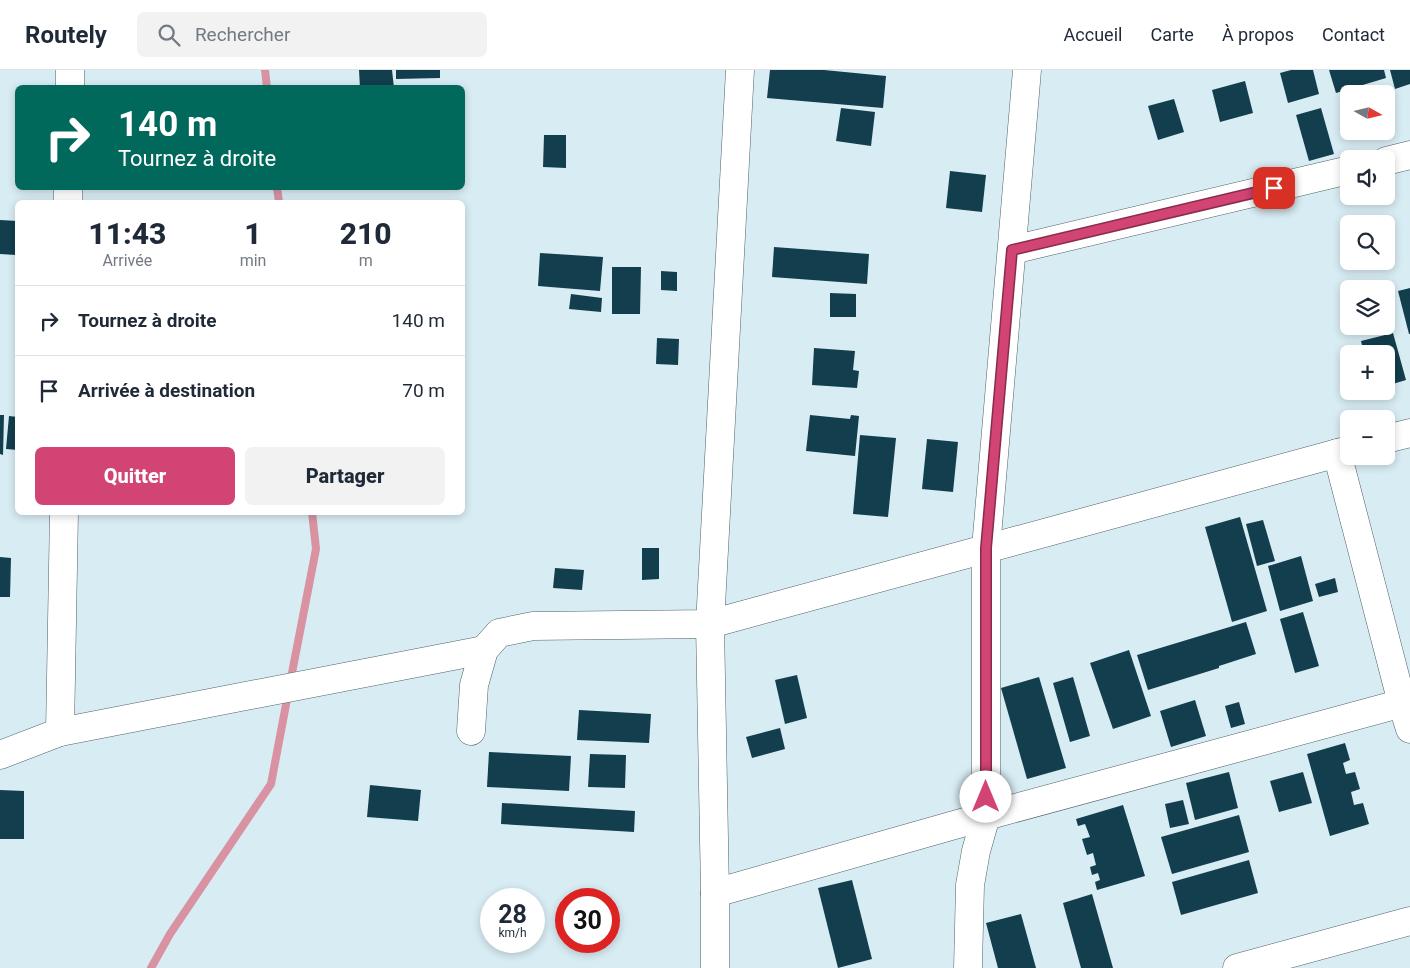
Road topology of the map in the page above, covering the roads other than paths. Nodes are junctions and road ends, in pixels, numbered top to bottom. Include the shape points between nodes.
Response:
1 (70, 70) edge
2 (740, 70) edge
3 (1027, 70) edge
4 (70, 85) edge
5 (1410, 155) edge
6 (1395, 159) edge
7 (1340, 172) edge
8 (1012, 250) junction
9 (1410, 433) edge
10 (1395, 437) edge
11 (1340, 452) edge
12 (1347, 465) edge
13 (64, 515) edge
14 (986, 548) junction
15 (710, 624) junction
16 (484, 650) junction
17 (1406, 702) edge
18 (1410, 729) edge
19 (471, 731) dead end
20 (60, 732) junction
21 (0, 755) edge
22 (986, 816) junction
23 (716, 893) junction
24 (1410, 920) edge
25 (715, 968) edge
26 (968, 968) edge
27 (1237, 968) edge

1 - 4 street
2 - 15 street
3 - 8 street
5 - 6 street
7 - 8 street
8 - 14 street
9 - 10 street
11 - 14 street
12 - 17 street
13 - 20 street
14 - 15 street
14 - 22 street
15 - 16 street via 533,626 499,633
15 - 23 street
16 - 19 street via 474,685
16 - 20 street
17 - 18 street
17 - 22 street
20 - 21 street
22 - 23 street
22 - 26 street via 970,885
23 - 25 street
24 - 27 street

